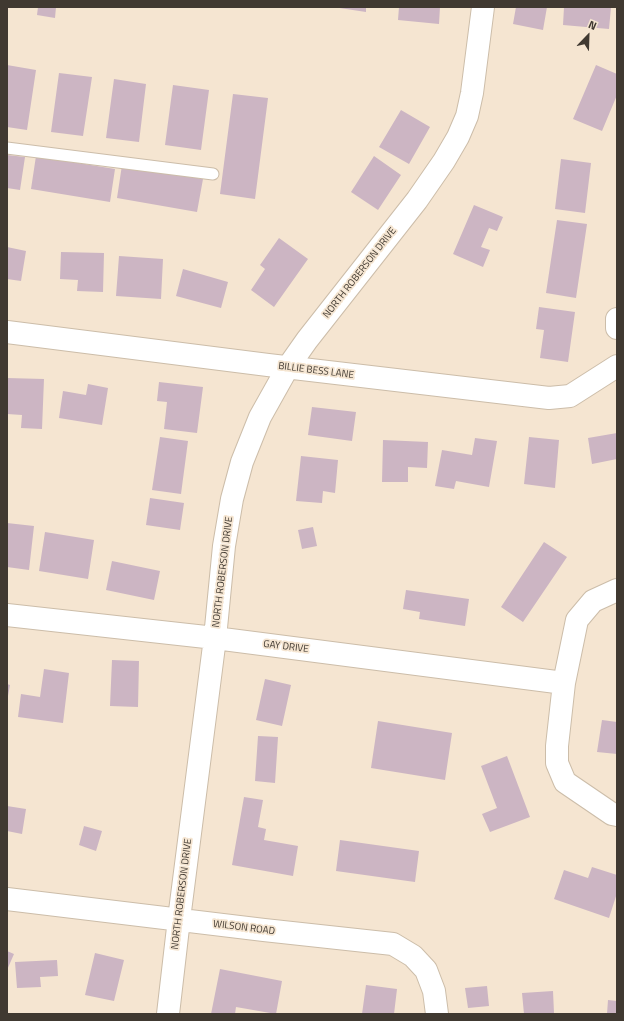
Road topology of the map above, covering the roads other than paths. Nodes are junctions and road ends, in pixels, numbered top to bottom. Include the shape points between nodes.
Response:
1 (483, 7) edge
2 (7, 148) edge
3 (212, 174) dead end
4 (617, 319) edge
5 (617, 328) edge
6 (7, 332) edge
7 (617, 366) edge
8 (288, 367) junction
9 (617, 590) edge
10 (7, 615) edge
11 (215, 638) junction
12 (564, 683) junction
13 (617, 815) edge
14 (7, 899) edge
15 (179, 919) junction
16 (168, 1014) edge
17 (437, 1014) edge

1 - 8 street, NORTH ROBERSON DRIVE via 472,93 467,116 458,137 417,200
2 - 3 lane
4 - 5 street
6 - 8 street, BILLIE BESS LANE
7 - 8 street, BILLIE BESS LANE via 570,396 549,398
8 - 11 street, NORTH ROBERSON DRIVE via 260,417 242,462 234,491 224,546
9 - 12 street via 593,601 577,620
10 - 11 street, GAY DRIVE
11 - 12 street, GAY DRIVE
11 - 15 street, NORTH ROBERSON DRIVE
12 - 13 street via 557,746 557,763 564,782
14 - 15 street, WILSON ROAD
15 - 16 street, NORTH ROBERSON DRIVE
15 - 17 street, WILSON ROAD via 393,944 412,956 426,970 434,991

